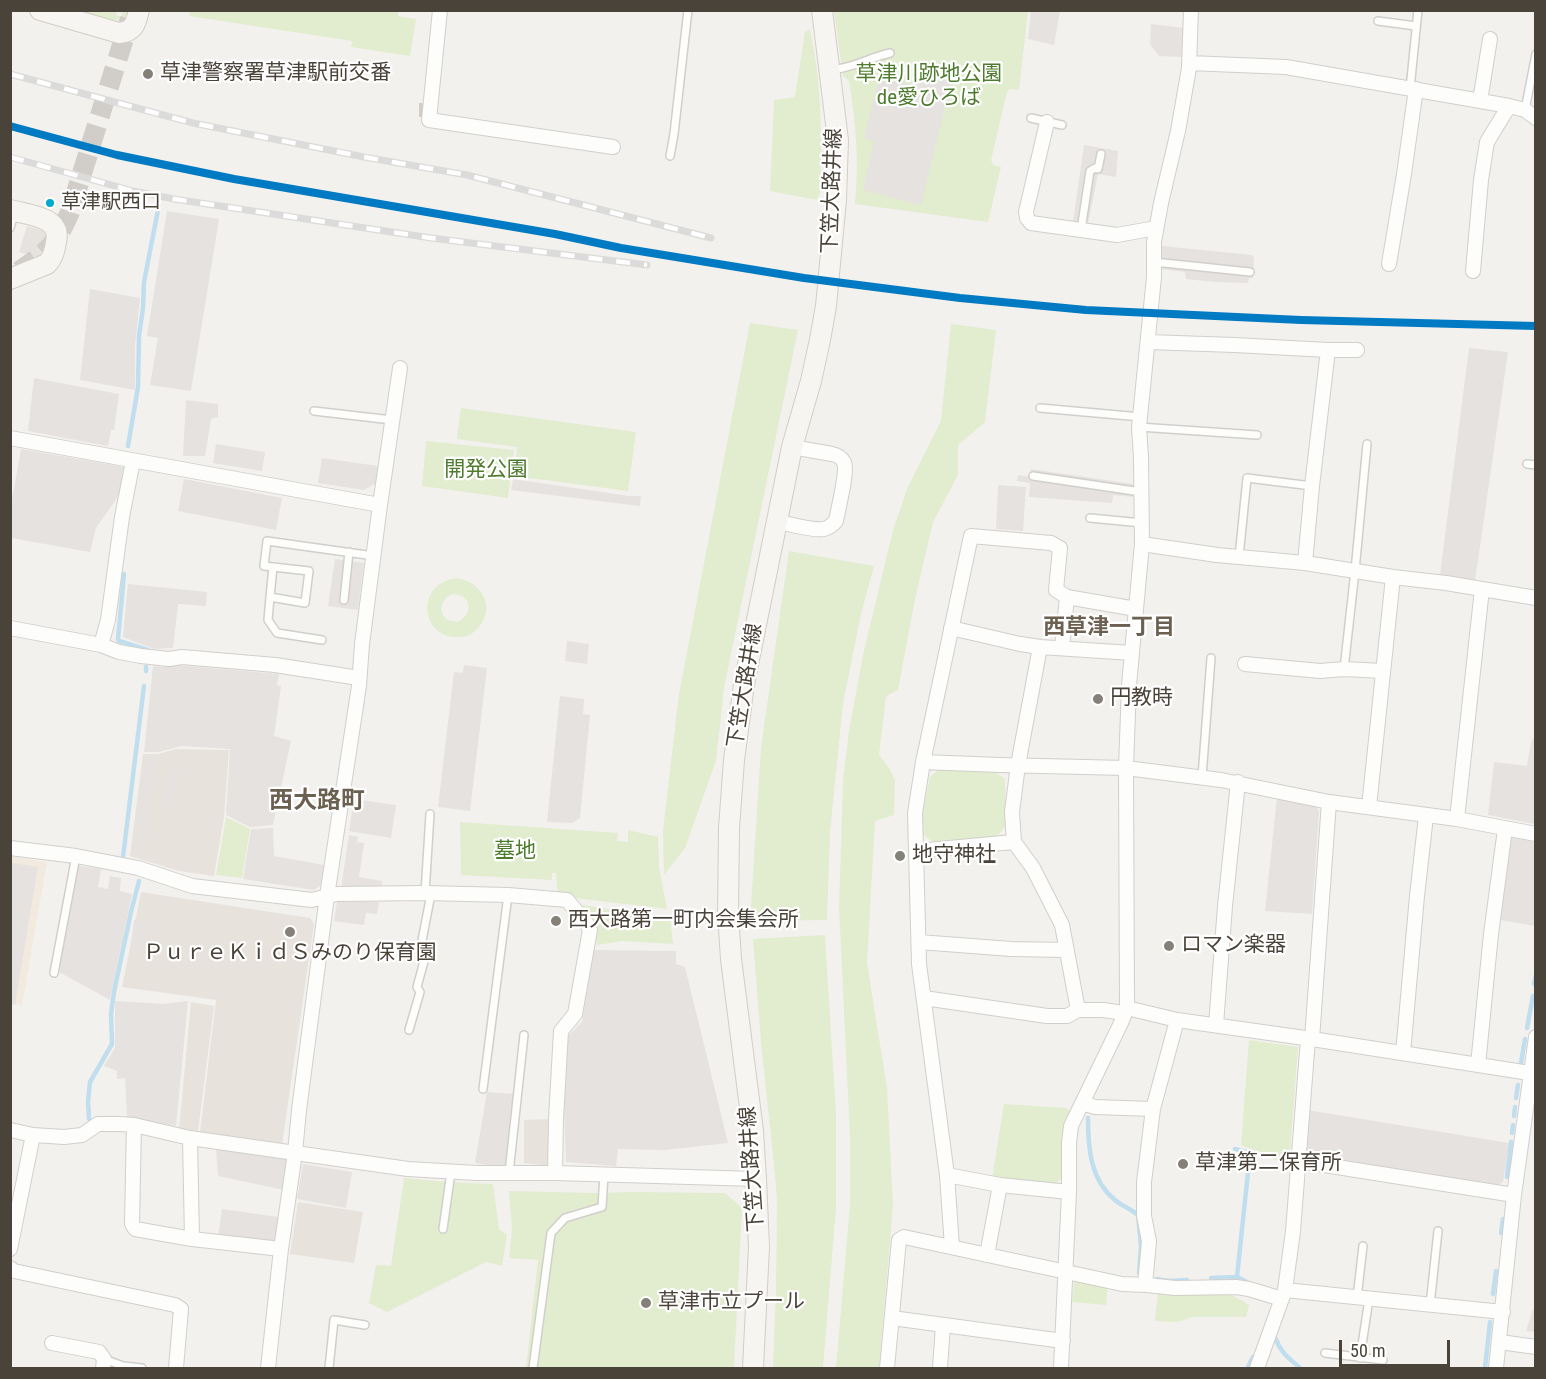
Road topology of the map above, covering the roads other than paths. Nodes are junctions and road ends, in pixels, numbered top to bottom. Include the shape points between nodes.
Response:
1 (140, 10) edge
2 (440, 10) edge
3 (688, 10) edge
4 (822, 10) edge
5 (1191, 10) edge
6 (1418, 10) edge
7 (43, 11) edge
8 (1378, 21) dead end
9 (1416, 26) junction
10 (1490, 39) dead end
11 (890, 53) dead end
12 (1536, 54) edge
13 (1190, 63) junction
14 (830, 70) junction
15 (1413, 89) junction
16 (1480, 101) junction
17 (1509, 106) junction
18 (1530, 114) edge
19 (1032, 118) dead end
20 (1047, 122) junction
21 (1062, 125) dead end
22 (613, 147) dead end
23 (1101, 154) dead end
24 (670, 156) dead end
25 (12, 217) edge
26 (1156, 228) junction
27 (1081, 230) junction
28 (1154, 262) junction
29 (1389, 264) dead end
30 (20, 268) edge
31 (1473, 271) dead end
32 (1250, 272) dead end
33 (10, 279) edge
34 (1148, 342) junction
35 (1328, 350) junction
36 (1357, 350) dead end
37 (400, 368) dead end
38 (1040, 408) dead end
39 (314, 411) dead end
40 (392, 420) junction
41 (1140, 422) junction
42 (1257, 435) dead end
43 (10, 438) edge
44 (1367, 444) dead end
45 (792, 447) junction
46 (133, 460) junction
47 (1034, 476) dead end
48 (1312, 486) junction
49 (1142, 492) junction
50 (380, 505) junction
51 (1090, 518) dead end
52 (776, 521) junction
53 (1142, 523) junction
54 (1142, 544) junction
55 (349, 552) junction
56 (374, 556) junction
57 (1239, 557) junction
58 (1305, 563) junction
59 (273, 567) junction
60 (1355, 571) junction
61 (1393, 577) junction
62 (1482, 589) junction
63 (270, 597) junction
64 (1067, 597) junction
65 (1536, 598) edge
66 (344, 600) dead end
67 (1136, 609) junction
68 (10, 628) edge
69 (951, 628) junction
70 (322, 640) dead end
71 (101, 645) junction
72 (1040, 647) junction
73 (1062, 648) junction
74 (1131, 653) junction
75 (1211, 658) dead end
76 (1245, 664) dead end
77 (1344, 669) junction
78 (1383, 671) junction
79 (359, 678) junction
80 (923, 762) junction
81 (1018, 765) junction
82 (1126, 768) junction
83 (1202, 777) junction
84 (1238, 782) junction
85 (1329, 802) junction
86 (1369, 807) junction
87 (430, 814) dead end
88 (1426, 816) junction
89 (1457, 819) junction
90 (1505, 829) junction
91 (1536, 834) edge
92 (1014, 842) junction
93 (913, 843) junction
94 (10, 848) edge
95 (76, 856) junction
96 (428, 893) junction
97 (508, 895) junction
98 (327, 896) junction
99 (919, 942) junction
100 (1067, 950) junction
101 (54, 973) dead end
102 (924, 998) junction
103 (1125, 1010) junction
104 (1078, 1011) junction
105 (1178, 1020) junction
106 (1216, 1025) junction
107 (409, 1030) dead end
108 (524, 1035) dead end
109 (1536, 1037) edge
110 (1310, 1039) junction
111 (1403, 1053) junction
112 (1478, 1065) junction
113 (1533, 1073) edge
114 (483, 1089) dead end
115 (1082, 1103) junction
116 (1153, 1109) junction
117 (134, 1125) junction
118 (10, 1130) edge
119 (33, 1135) junction
120 (190, 1138) junction
121 (295, 1153) junction
122 (1299, 1161) junction
123 (451, 1172) junction
124 (509, 1173) junction
125 (555, 1173) junction
126 (604, 1175) junction
127 (947, 1175) junction
128 (756, 1179) junction
129 (999, 1185) junction
130 (1069, 1192) junction
131 (1514, 1195) junction
132 (443, 1229) dead end
133 (1438, 1231) dead end
134 (192, 1239) junction
135 (1363, 1246) dead end
136 (952, 1247) junction
137 (10, 1248) edge
138 (281, 1249) junction
139 (987, 1255) junction
140 (10, 1268) edge
141 (1066, 1271) junction
142 (1144, 1285) junction
143 (1283, 1295) junction
144 (1363, 1299) junction
145 (1430, 1305) junction
146 (1503, 1312) junction
147 (892, 1318) junction
148 (365, 1325) dead end
149 (943, 1325) junction
150 (1062, 1341) junction
151 (1500, 1342) junction
152 (52, 1343) dead end
153 (1536, 1347) edge
154 (1325, 1353) dead end
155 (1360, 1358) junction
156 (1383, 1360) dead end
157 (103, 1364) edge
158 (142, 1368) edge
159 (176, 1368) edge
160 (268, 1368) edge
161 (329, 1368) edge
162 (533, 1368) edge
163 (753, 1368) edge
164 (887, 1368) edge
165 (940, 1368) edge
166 (1061, 1368) edge
167 (1257, 1368) edge
168 (1496, 1368) edge

1 - 7 main road via 135,26 119,33
2 - 22 street via 426,109 429,120
3 - 24 lane
4 - 14 main road, 下笠大路井線
5 - 13 street
6 - 9 lane
8 - 9 lane
9 - 15 lane
10 - 16 street
11 - 14 lane
12 - 18 lane
13 - 15 street via 1286,67
13 - 26 street
14 - 45 main road, 下笠大路井線 via 838,175 826,306 816,361
15 - 16 street
15 - 29 street
16 - 17 street
17 - 18 street
17 - 31 street via 1488,142
19 - 20 lane
20 - 21 lane
20 - 27 street via 1027,218 1031,223
23 - 27 lane via 1098,169 1090,171
25 - 30 main road via 45,219 57,236 51,260 44,266
26 - 27 street via 1117,235
26 - 28 street
28 - 32 lane
28 - 34 street
30 - 33 main road
34 - 35 street
34 - 41 street
35 - 36 street
35 - 48 street
37 - 40 street
38 - 41 lane
39 - 40 lane
40 - 50 street
41 - 42 lane
41 - 49 street
43 - 46 street
44 - 60 lane
45 - 52 main road, 下笠大路井線
45 - 52 street via 832,454 844,462 836,521 825,529
46 - 50 street
46 - 71 street
47 - 49 lane
48 - 57 lane via 1247,478
48 - 58 street
49 - 53 street
50 - 56 street
51 - 53 lane
52 - 128 main road, 下笠大路井線 via 744,684 729,828 730,959
53 - 54 street
54 - 57 street
54 - 67 street
55 - 56 lane
55 - 59 lane via 267,541 264,566
55 - 66 lane
56 - 79 street
57 - 58 street
58 - 60 street
59 - 63 lane
59 - 63 lane via 309,571 305,603
60 - 61 street
60 - 77 lane
61 - 62 street
61 - 78 street
62 - 65 street
62 - 89 street
63 - 70 lane via 268,620 277,633
64 - 67 street
64 - 69 street via 1056,590 1060,548 1051,543 971,536
64 - 73 street
67 - 74 street
68 - 71 street
69 - 72 street
69 - 80 street
71 - 79 street via 152,658 275,665
72 - 73 street
72 - 81 street
73 - 74 street
74 - 82 street
75 - 83 lane
76 - 77 street via 1320,671
77 - 78 street
78 - 86 street
79 - 98 street
80 - 81 street
80 - 93 street
81 - 82 street
81 - 92 street via 1012,812
82 - 83 street
82 - 103 street
83 - 84 street
84 - 85 street
84 - 106 street
85 - 86 street
85 - 110 street
86 - 88 street
87 - 96 lane
88 - 89 street
88 - 111 street
89 - 90 street
90 - 91 street
90 - 112 street
92 - 93 street
92 - 100 street via 1033,868 1062,925
93 - 99 street
94 - 95 street
95 - 98 street via 138,868 192,886 312,900
95 - 101 lane
96 - 97 street
96 - 98 street
96 - 107 lane via 420,951 426,954
97 - 114 lane
97 - 125 street via 567,900 590,930 575,1014 561,1031
98 - 121 street
99 - 100 street
99 - 102 street
100 - 104 street
102 - 104 street via 1047,1016 1067,1016
102 - 127 street
103 - 104 street
103 - 105 street
103 - 115 street
105 - 106 street
105 - 116 street
106 - 110 street
108 - 124 lane
109 - 113 street
110 - 111 street
110 - 122 street
111 - 112 street
112 - 113 street
113 - 131 street
115 - 116 street
115 - 130 street via 1071,1126
116 - 142 street via 1144,1182 1149,1241
117 - 119 street via 98,1124 82,1135 64,1137
117 - 120 street
117 - 134 street via 132,1224 135,1229
118 - 119 street
119 - 137 street
120 - 121 street
120 - 134 street
121 - 123 street
121 - 138 street
122 - 131 street
122 - 143 street
123 - 124 street
123 - 132 lane
124 - 125 street
125 - 126 street
126 - 128 street
126 - 162 lane via 602,1207 565,1218 551,1233
127 - 129 street
127 - 136 street
128 - 163 main road, 下笠大路井線 via 759,1246
129 - 130 street
129 - 139 street
130 - 141 street
131 - 146 street
133 - 145 lane
134 - 138 street
135 - 144 lane
136 - 139 street
136 - 147 street via 904,1237 898,1240
138 - 160 street
139 - 141 street
140 - 159 street via 175,1305 181,1309
141 - 142 street
141 - 150 street
142 - 143 street via 1236,1287
143 - 144 street
143 - 167 street
144 - 145 street
144 - 155 lane
145 - 146 street
146 - 151 street
147 - 149 street
147 - 164 street
148 - 161 lane via 334,1320
149 - 150 street
149 - 165 street
150 - 166 street
151 - 153 street
151 - 168 street
152 - 157 street via 99,1352
154 - 155 lane
155 - 156 lane
157 - 158 lane

